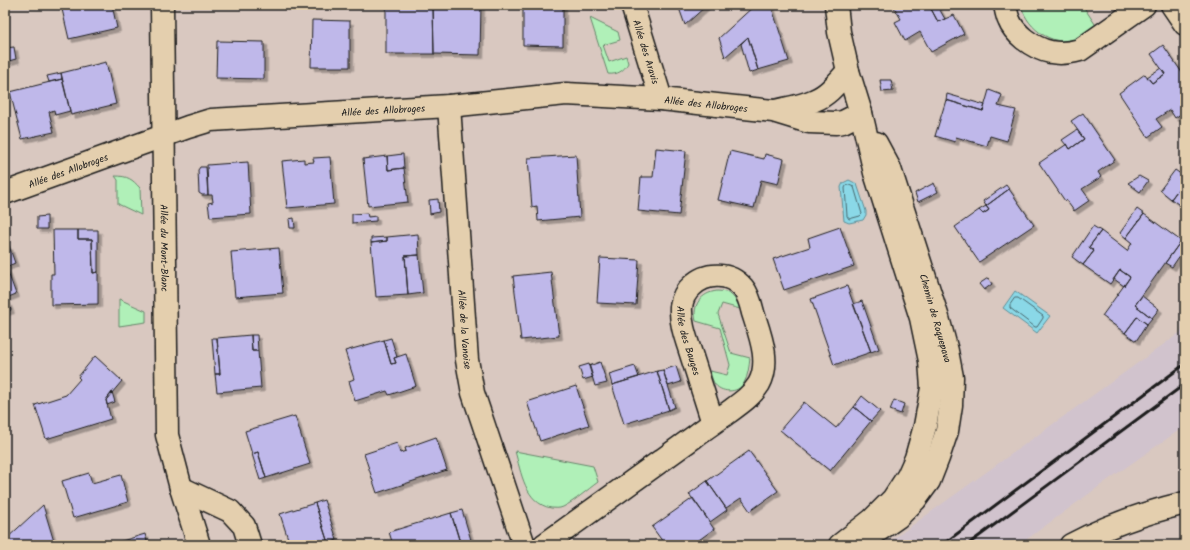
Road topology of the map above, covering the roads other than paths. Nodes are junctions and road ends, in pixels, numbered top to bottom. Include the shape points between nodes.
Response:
1 (162, 5) edge
2 (632, 5) edge
3 (836, 5) edge
4 (1005, 5) edge
5 (1144, 5) edge
6 (1172, 5) edge
7 (1185, 24) edge
8 (848, 71) junction
9 (661, 99) junction
10 (448, 106) junction
11 (774, 111) junction
12 (861, 113) junction
13 (163, 136) junction
14 (5, 193) edge
15 (713, 423) junction
16 (181, 488) junction
17 (1185, 503) edge
18 (198, 545) edge
19 (250, 545) edge
20 (524, 545) edge
21 (544, 545) edge
22 (840, 545) edge
23 (856, 545) edge
24 (1071, 545) edge

1 - 13 street, Allée du Mont-Blanc
2 - 9 street, Allée des Aravis
3 - 8 street, Chemin de Roquepava
4 - 5 street via 1016,33 1036,48 1068,53 1080,50
6 - 7 street
8 - 11 street, Allée des Allobroges via 834,87 816,100
8 - 12 street, Chemin de Roquepava
9 - 10 street, Allée des Allobroges via 566,94
9 - 11 street, Allée des Allobroges
10 - 13 street, Allée des Allobroges via 211,120
10 - 20 street, Allée de la Vanoise via 467,360 475,401
11 - 12 street, Allée des Allobroges via 809,122 836,123
12 - 22 street, Chemin de Roquepava via 875,173 920,318 930,361 932,388 925,426 908,476 893,499 872,520
12 - 23 street, Chemin de Roquepava via 890,169 938,318 952,377 951,405 946,431 929,481 916,500 898,517
13 - 14 street, Allée des Allobroges
13 - 16 street, Allée du Mont-Blanc via 167,435
15 - 15 street, Allée des Bauges via 754,391 762,374 764,361 763,345 748,297 738,283 724,276 709,276 693,284 683,298 681,306 682,324
15 - 21 street, Allée des Bauges
16 - 18 street, Allée du Mont-Blanc
16 - 19 street via 230,511 244,526
17 - 24 street via 1129,519 1095,532

